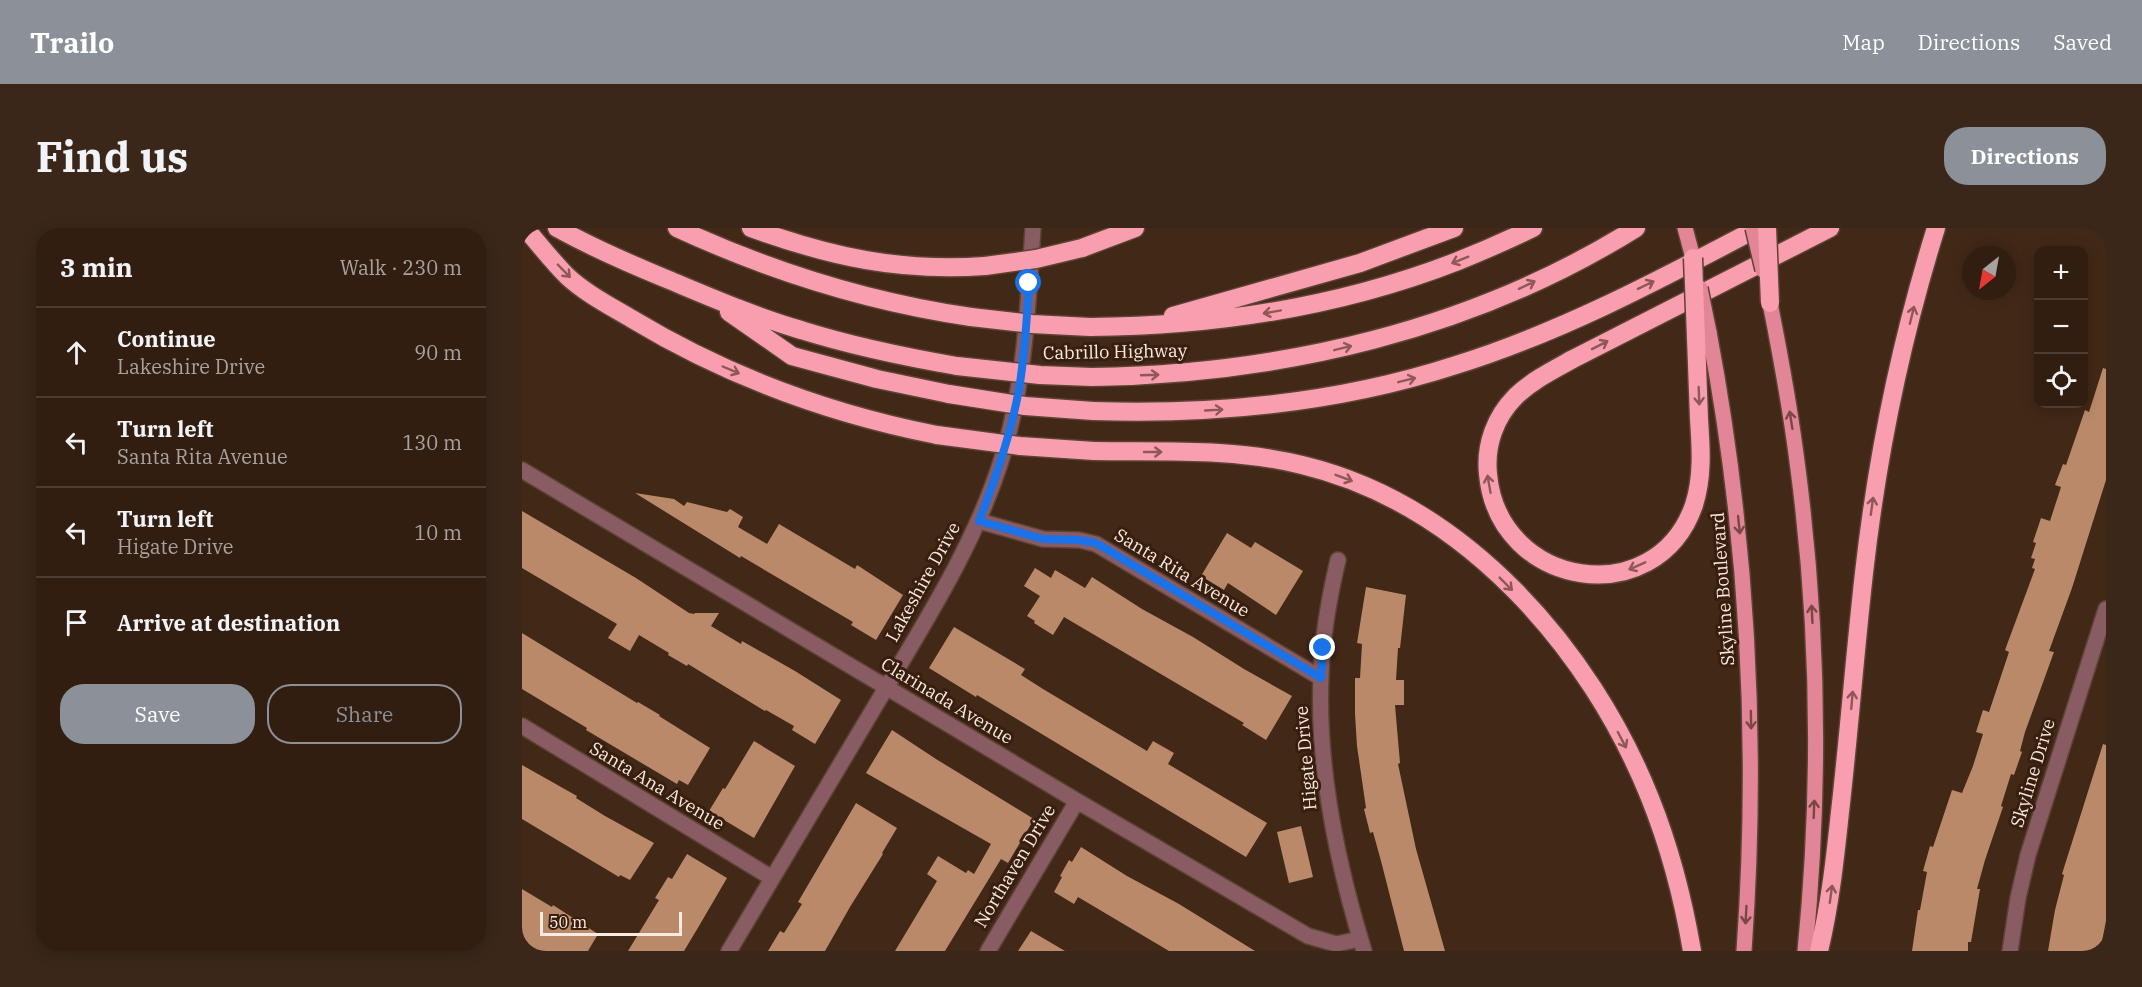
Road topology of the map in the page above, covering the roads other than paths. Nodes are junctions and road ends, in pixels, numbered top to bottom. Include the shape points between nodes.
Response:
1 (525, 228) edge
2 (557, 228) edge
3 (677, 228) edge
4 (751, 228) edge
5 (1033, 228) edge
6 (1136, 228) edge
7 (1454, 228) edge
8 (1533, 228) edge
9 (1636, 228) edge
10 (1686, 228) edge
11 (1753, 228) edge
12 (1758, 228) edge
13 (1767, 228) edge
14 (1830, 228) edge
15 (1936, 228) edge
16 (1693, 258) joint
17 (708, 297) junction
18 (1770, 303) junction
19 (1137, 326) junction
20 (1703, 335) junction
21 (522, 470) edge
22 (979, 521) junction
23 (1338, 560) dead end
24 (2106, 609) edge
25 (1321, 678) junction
26 (886, 687) junction
27 (522, 726) edge
28 (1077, 801) junction
29 (772, 878) junction
30 (1362, 945) edge
31 (729, 951) edge
32 (988, 951) edge
33 (1692, 951) edge
34 (1744, 951) edge
35 (1804, 951) edge
36 (1820, 951) edge
37 (2010, 951) edge

1 -> 33 highway, bridge via 568,277 626,315 695,354 813,401 885,424 1020,446 1239,454 1304,465 1345,478 1441,528 1473,553 1551,633 1614,725 1650,797 1670,853
2 - 17 highway, Cabrillo Highway via 597,250
3 - 19 highway, Cabrillo Highway, bridge via 826,286 905,306 1032,324
4 - 6 highway, bridge via 830,253 880,264 932,268 1036,259 1082,248
5 - 22 street, Lakeshire Drive via 1019,387 1002,459
7 - 19 highway via 1360,263
8 -> 19 highway, Cabrillo Highway via 1457,262 1341,298 1230,318
17 -> 9 highway, Cabrillo Highway, bridge via 821,336 957,366 1040,375 1165,374 1315,354 1445,318 1568,266
10 - 16 main road
11 - 18 main road, bridge
17 -> 12 highway, bridge via 792,356 877,379 1025,406 1177,412 1259,406 1340,394 1419,376 1497,351 1572,320
13 - 18 highway, bridge
20 -> 14 highway via 1699,482 1689,517 1675,538 1643,564 1598,575 1568,572 1527,551 1499,515 1487,472 1494,429 1515,398 1532,382 1573,359
36 -> 15 highway via 1837,841 1874,493 1900,363
16 - 20 highway, bridge
35 -> 18 main road via 1814,809 1814,639 1798,467
20 -> 34 main road, Skyline Boulevard via 1732,467 1747,621 1752,751
21 - 26 street, Clarinada Avenue
22 - 25 street, Santa Rita Avenue via 1043,539 1096,543
22 - 26 street, Lakeshire Drive
23 - 25 street, Higate Drive
24 - 37 street, Skyline Drive via 2028,855
25 - 30 street, Higate Drive via 1328,801
26 - 28 street, Clarinada Avenue
26 - 29 street, Lakeshire Drive
27 - 29 street, Santa Ana Avenue
28 - 30 street, Clarinada Avenue via 1308,936 1336,944
28 - 32 street, Northaven Drive
29 - 31 street, Lakeshire Drive

